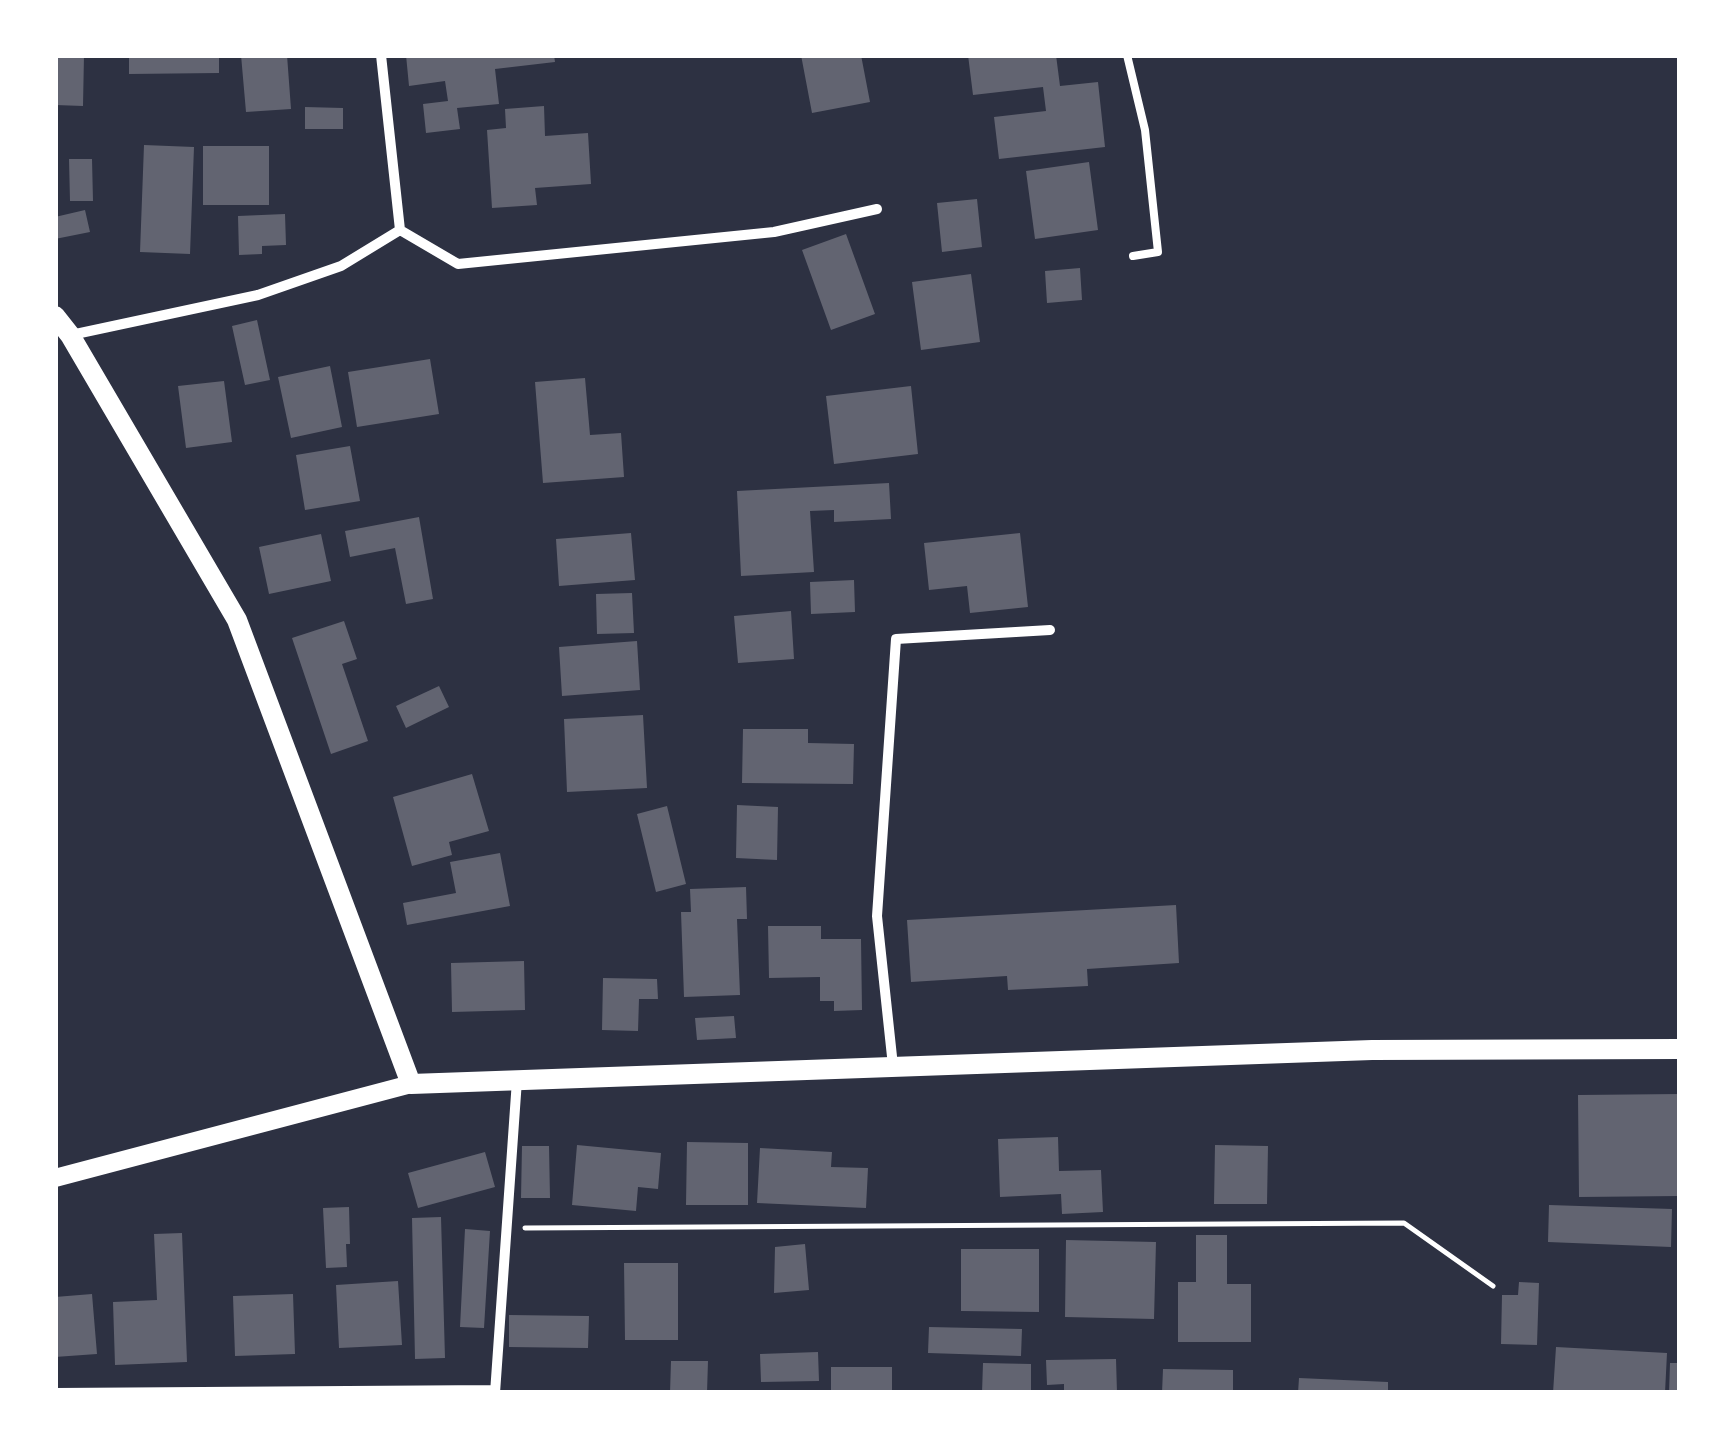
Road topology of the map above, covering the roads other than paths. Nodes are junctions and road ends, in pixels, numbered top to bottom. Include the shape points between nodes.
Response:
1 (380, 55) edge
2 (1127, 55) edge
3 (877, 209) dead end
4 (400, 230) junction
5 (1133, 256) dead end
6 (55, 316) edge
7 (70, 336) junction
8 (1050, 630) dead end
9 (1680, 1049) edge
10 (893, 1067) junction
11 (517, 1080) junction
12 (411, 1084) junction
13 (55, 1178) edge
14 (55, 1392) edge
15 (495, 1392) edge

1 - 4 street
2 - 5 lane via 1145,130 1158,252
3 - 4 street via 774,232 458,264
4 - 7 street via 340,266 258,295
6 - 7 main road
7 - 12 main road via 237,620
8 - 10 street via 896,639 877,916
9 - 10 main road via 1372,1050
10 - 11 main road
11 - 12 main road
11 - 15 street
12 - 13 street
14 - 15 street

